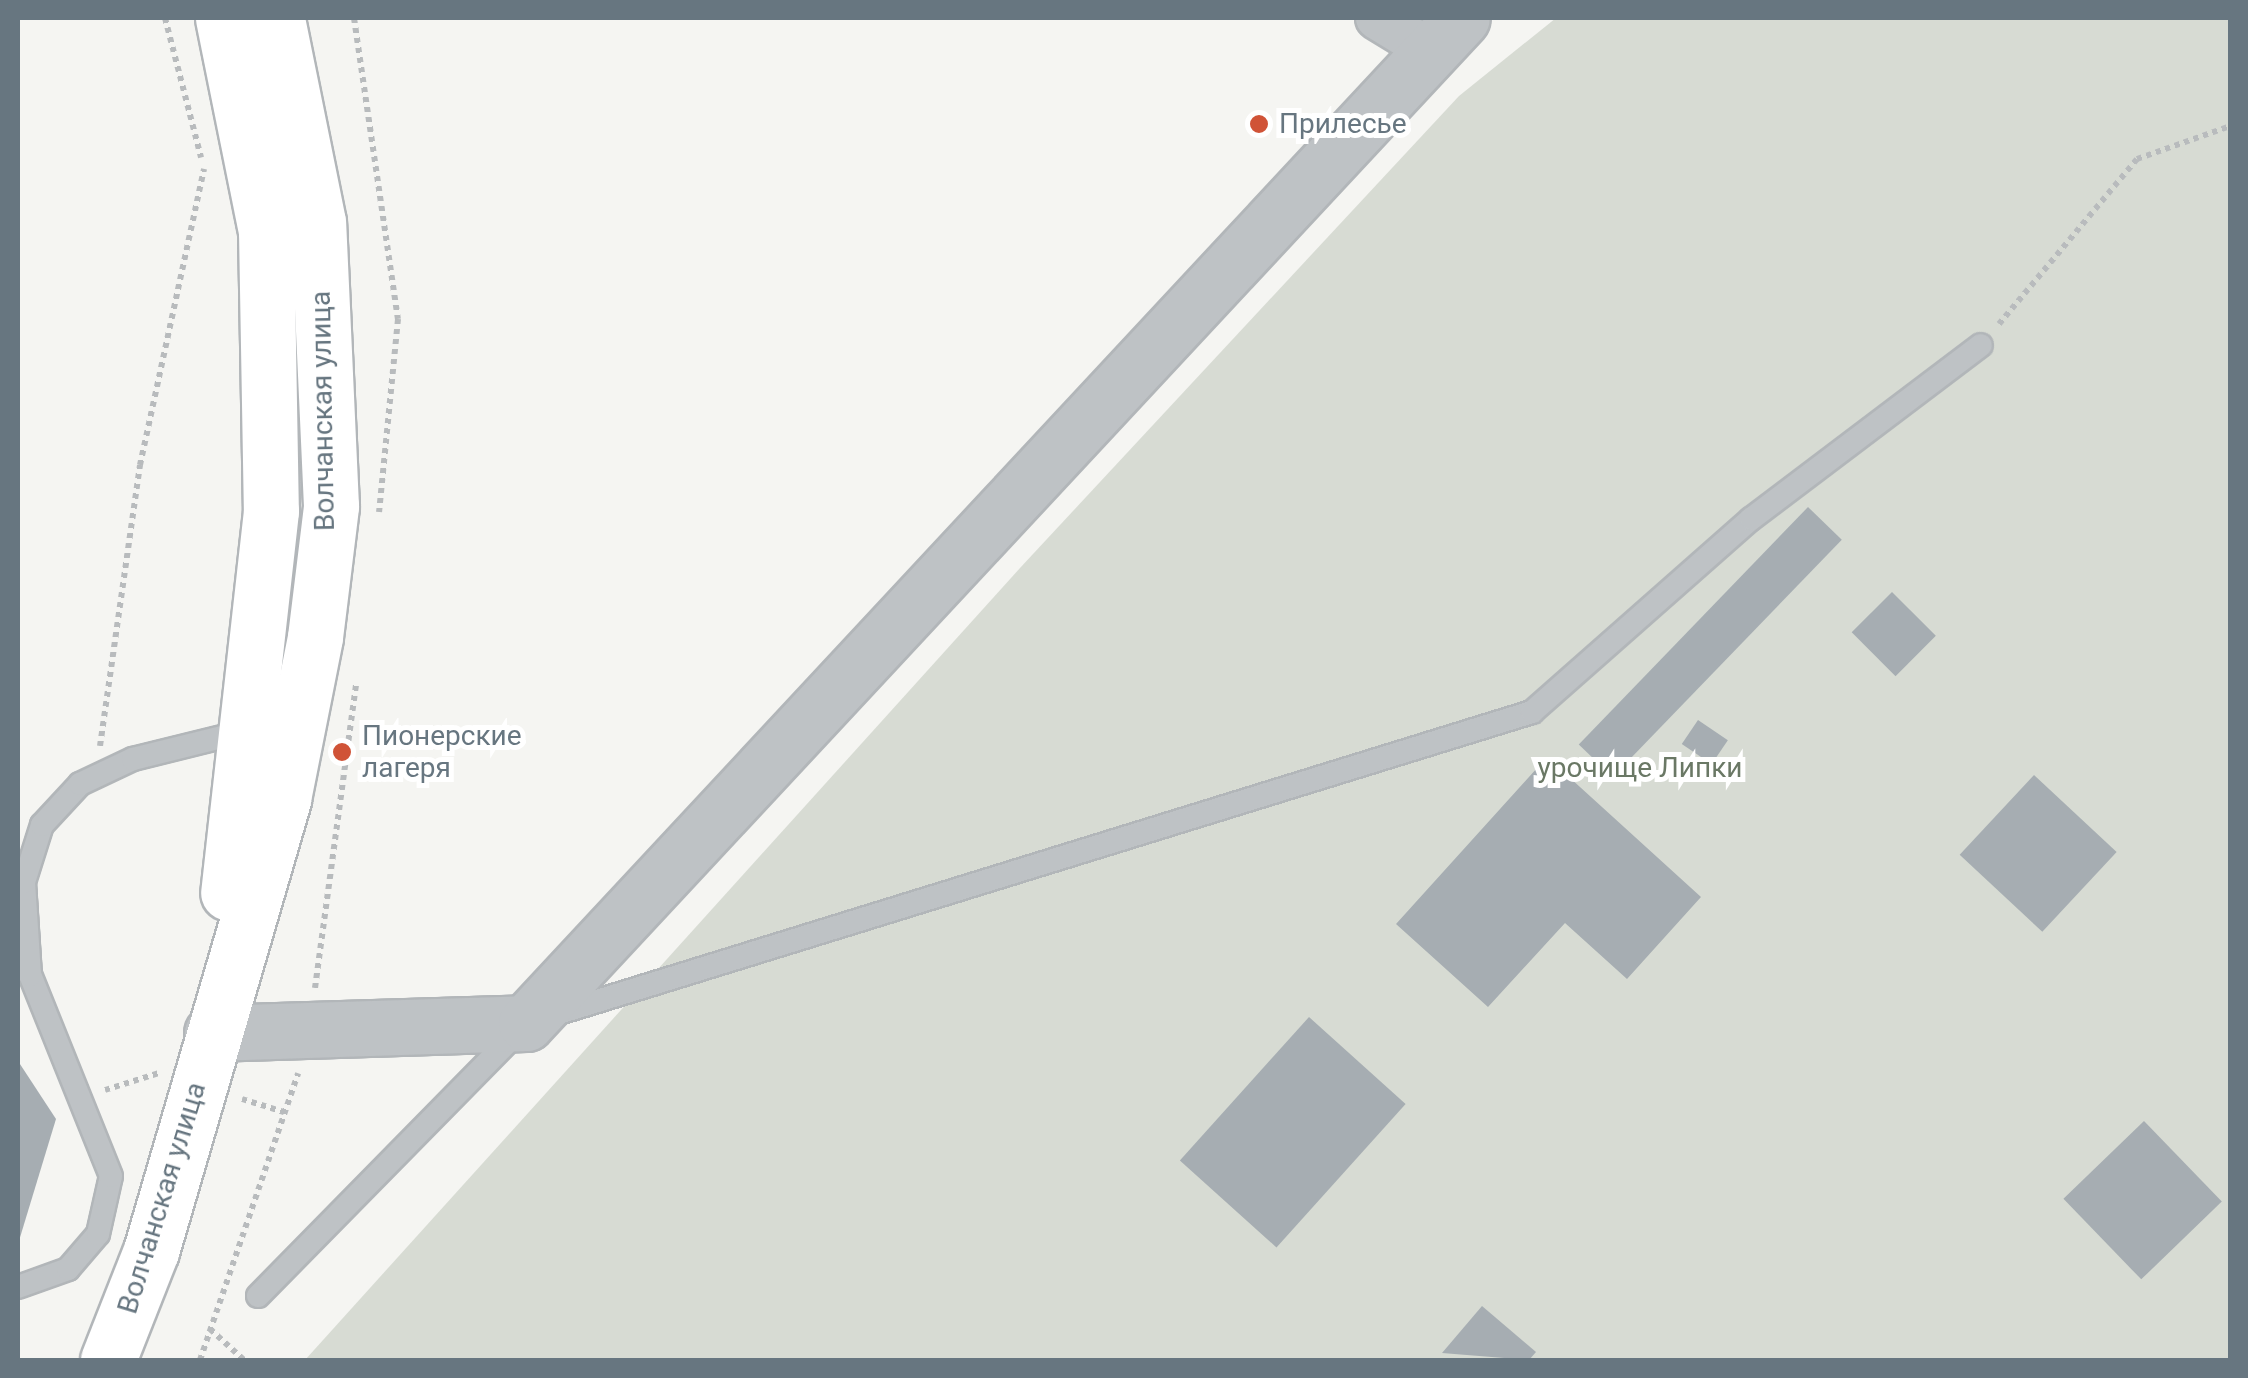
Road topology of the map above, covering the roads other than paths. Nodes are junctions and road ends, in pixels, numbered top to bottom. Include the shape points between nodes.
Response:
1 (223, 18) edge
2 (277, 18) edge
3 (1377, 18) edge
4 (1446, 34) edge
5 (1981, 345) road end
6 (246, 731) junction
7 (526, 1023) junction
8 (212, 1034) junction
9 (98, 1234) junction
10 (151, 1251) junction
11 (18, 1287) edge
12 (258, 1296) dead end
13 (108, 1360) edge

1 - 6 main road, Волчанская улица via 266,231 271,511
2 - 8 main road, Волчанская улица via 318,222 331,506 283,799
3 - 4 street
4 - 7 street
5 - 7 lane via 1751,518 1532,712
6 - 8 main road, Волчанская улица
6 - 9 lane via 95,777 42,825 24,882 30,975 112,1176
7 - 8 street
7 - 12 lane
8 - 10 main road, Волчанская улица
9 - 10 lane
9 - 11 lane via 68,1270
10 - 13 main road, Волчанская улица

